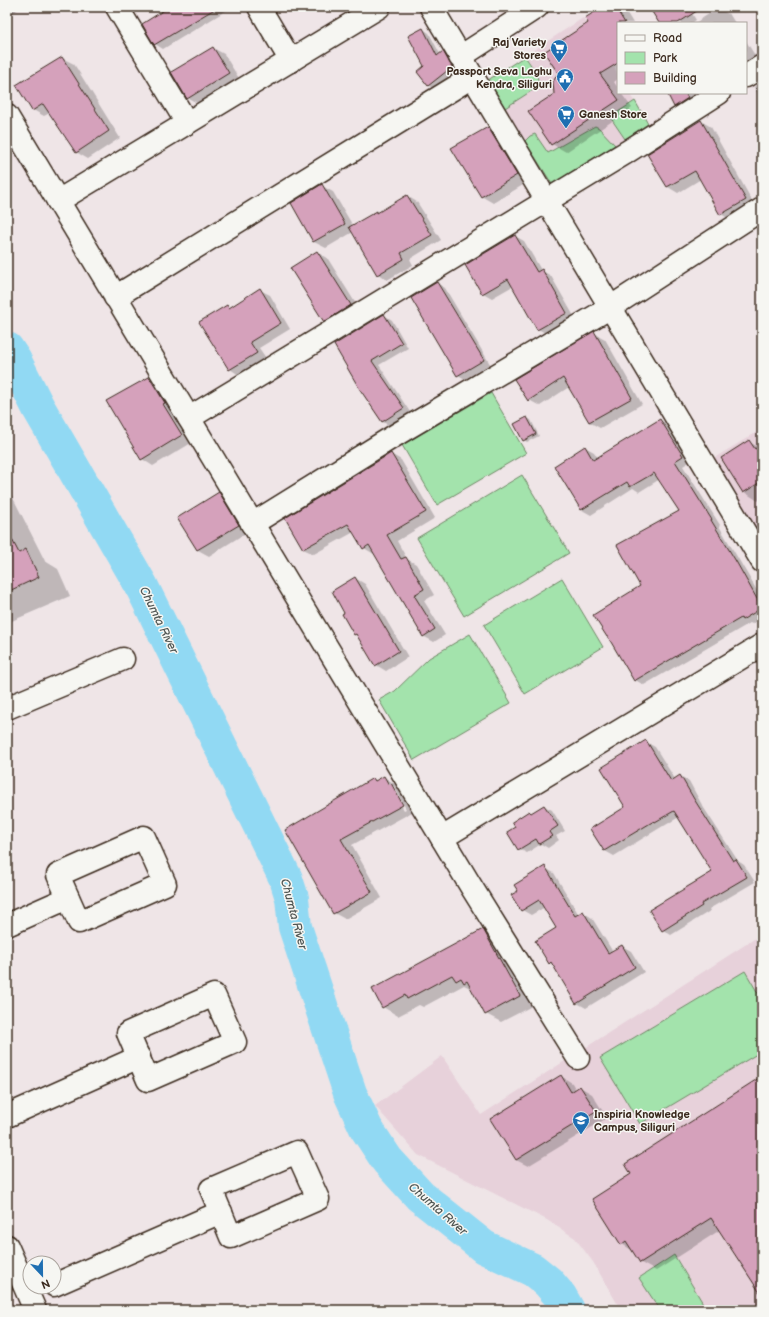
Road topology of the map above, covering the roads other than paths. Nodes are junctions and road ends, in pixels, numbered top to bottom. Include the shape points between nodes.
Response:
1 (117, 7) edge
2 (259, 7) edge
3 (379, 7) edge
4 (431, 7) edge
5 (537, 7) edge
6 (460, 57) junction
7 (291, 60) junction
8 (762, 66) edge
9 (747, 75) edge
10 (472, 77) junction
11 (718, 94) edge
12 (7, 116) edge
13 (187, 123) junction
14 (547, 200) junction
15 (58, 201) junction
16 (762, 209) edge
17 (115, 297) junction
18 (611, 307) junction
19 (189, 418) junction
20 (252, 524) junction
21 (762, 561) edge
22 (762, 645) edge
23 (123, 659) dead end
24 (7, 708) edge
25 (442, 838) junction
26 (68, 898) junction
27 (7, 925) edge
28 (138, 1057) junction
29 (578, 1058) dead end
30 (7, 1116) edge
31 (221, 1212) junction
32 (7, 1246) edge
33 (62, 1282) edge
34 (40, 1295) edge
35 (32, 1303) edge

1 - 13 street
2 - 7 street
3 - 7 street
4 - 6 street
5 - 6 street
6 - 10 street
7 - 13 street
8 - 9 street
10 - 14 street
10 - 17 street
11 - 14 street
12 - 15 street
13 - 15 street
14 - 18 street
14 - 19 street
15 - 17 street
16 - 18 street
17 - 19 street
18 - 20 street
18 - 21 street
19 - 20 street
20 - 25 street
22 - 25 street
23 - 24 street
25 - 29 street
26 - 26 street via 79,922 165,884 144,837 58,875
26 - 27 street
28 - 28 street via 148,1080 235,1042 214,996 128,1033
28 - 30 street
31 - 31 street via 232,1237 318,1199 297,1152 211,1190
31 - 33 street
32 - 35 street
34 - 35 street

